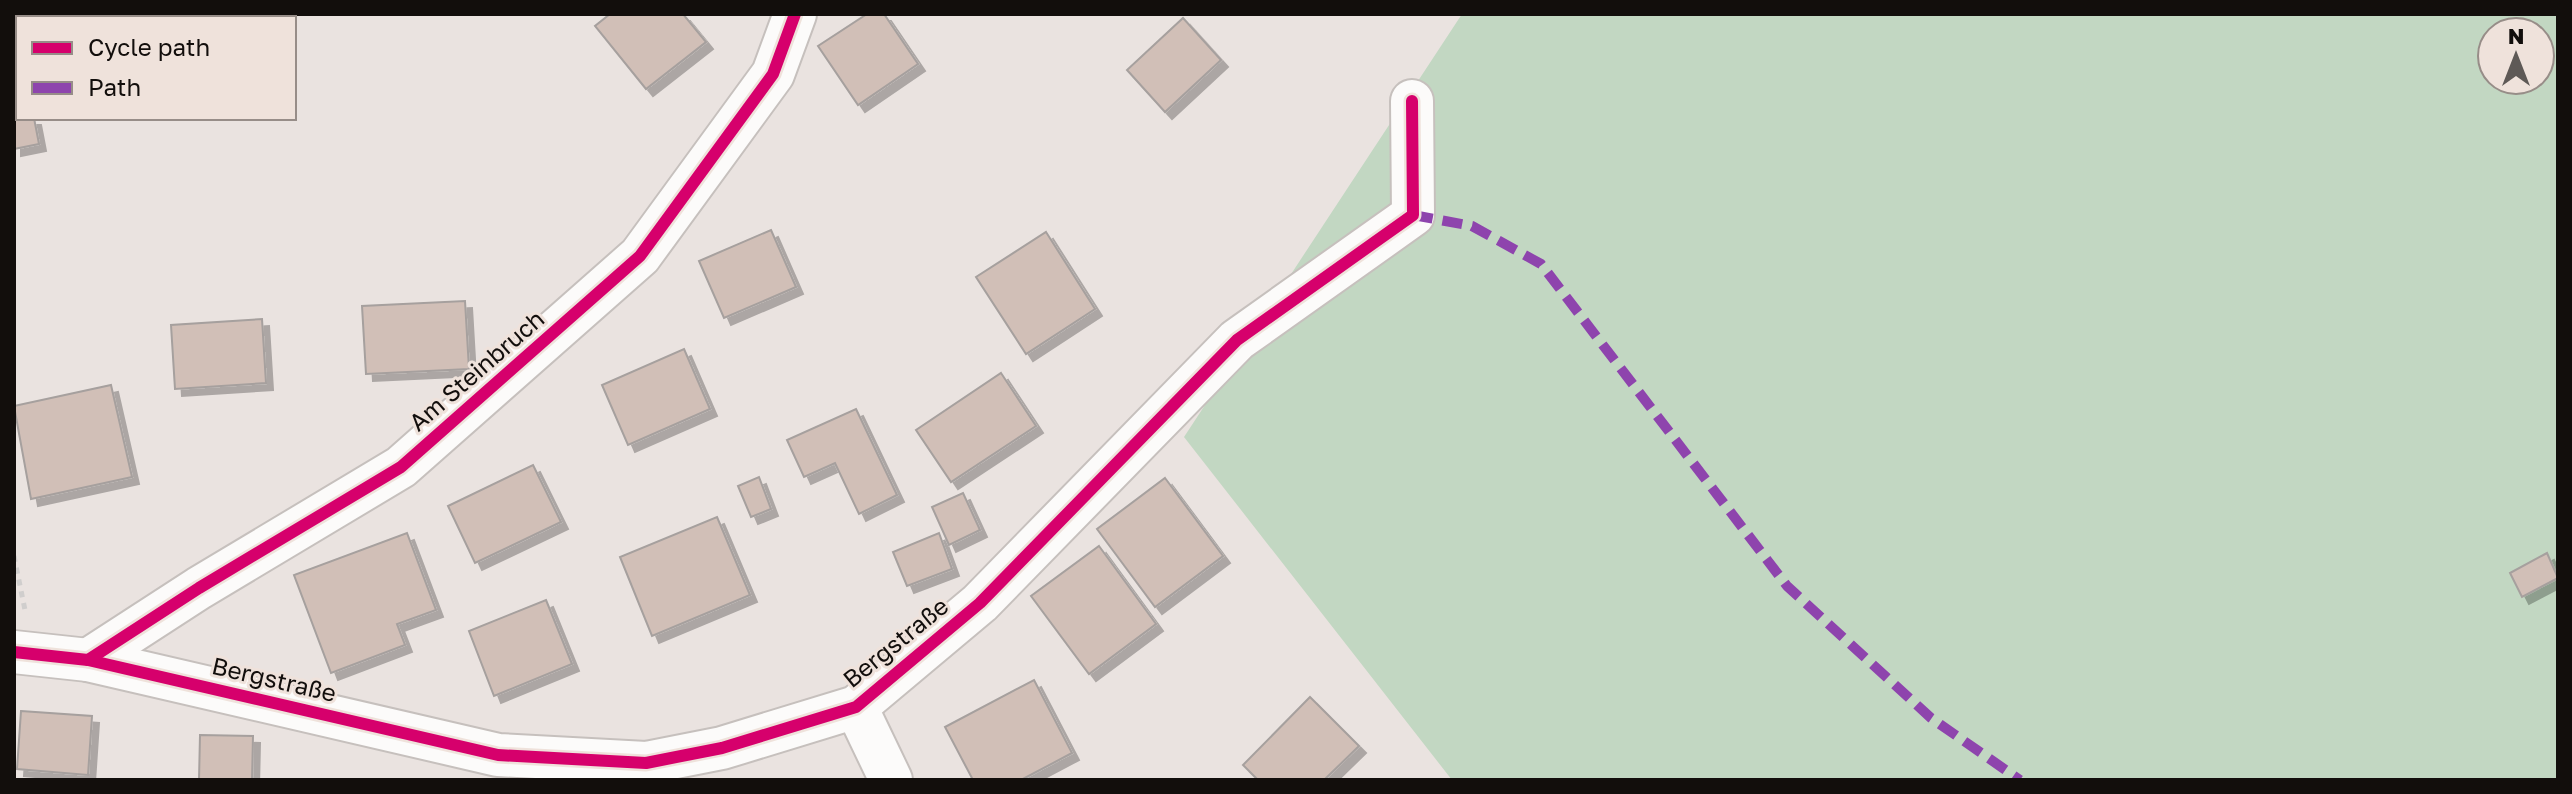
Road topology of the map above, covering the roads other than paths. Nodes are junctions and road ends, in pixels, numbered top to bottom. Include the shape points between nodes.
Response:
1 (795, 14) edge
2 (1412, 101) dead end
3 (22, 654) edge
4 (88, 660) junction
5 (856, 707) junction
6 (891, 780) edge

1 - 4 street, Am Steinbruch via 773,74 640,256 401,467
2 - 5 street, Bergstraße via 1413,215 1237,340 980,603
3 - 4 street, Bergstraße
4 - 5 street, Bergstraße via 498,755 646,763 722,748
5 - 6 street

